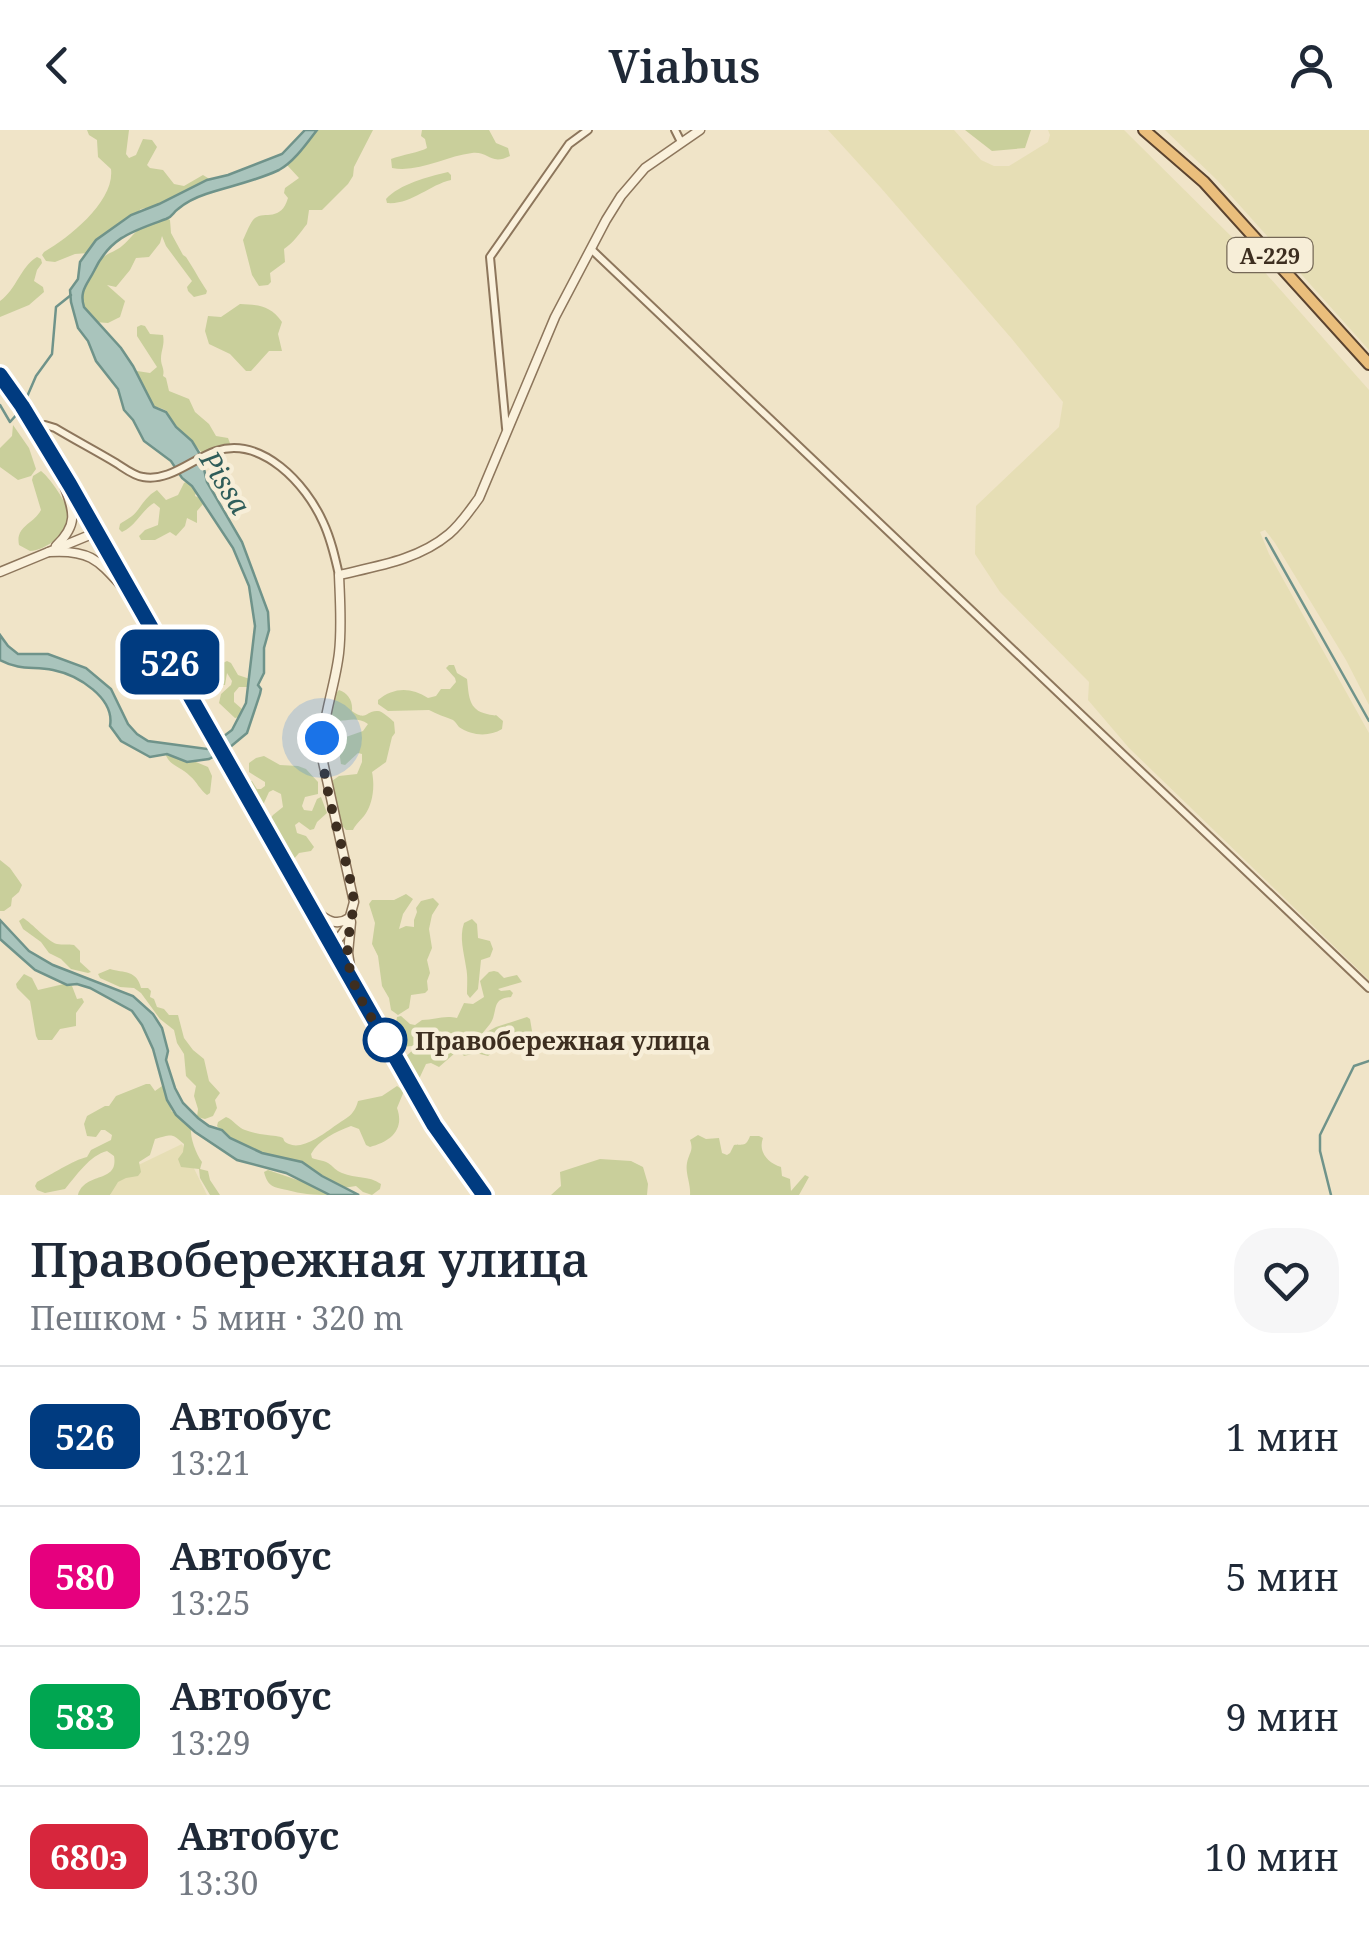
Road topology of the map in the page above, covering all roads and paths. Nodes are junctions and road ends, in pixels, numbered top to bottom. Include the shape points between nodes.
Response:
1 (588, 130) edge
2 (675, 130) edge
3 (700, 130) edge
4 (1145, 130) edge
5 (681, 142) junction
6 (592, 249) junction
7 (1369, 364) edge
8 (0, 375) edge
9 (37, 430) junction
10 (506, 431) junction
11 (56, 462) junction
12 (96, 532) junction
13 (49, 552) junction
14 (0, 572) edge
15 (338, 574) junction
16 (135, 600) junction
17 (306, 904) junction
18 (352, 915) junction
19 (332, 948) junction
20 (1369, 988) edge
21 (356, 992) junction
22 (484, 1195) edge

1 - 10 street via 570,144 490,257
2 - 5 street
3 - 5 street
4 - 7 highway, А-229 via 1204,182
5 - 6 street via 632,182
6 - 10 street
6 - 20 street
8 - 9 main road
9 - 11 main road
9 - 15 street via 55,428 140,477 158,478 233,448 272,461 322,520
10 - 15 street via 480,498 452,532 418,554
11 - 12 main road
11 - 13 street via 73,519
12 - 13 street
12 - 16 main road
13 - 14 street
13 - 16 street via 86,554
15 - 18 street via 339,652 321,753 353,892
16 - 17 main road
17 - 18 street via 331,922
17 - 19 main road
18 - 19 street
18 - 21 street via 348,952
19 - 21 main road
21 - 22 main road

